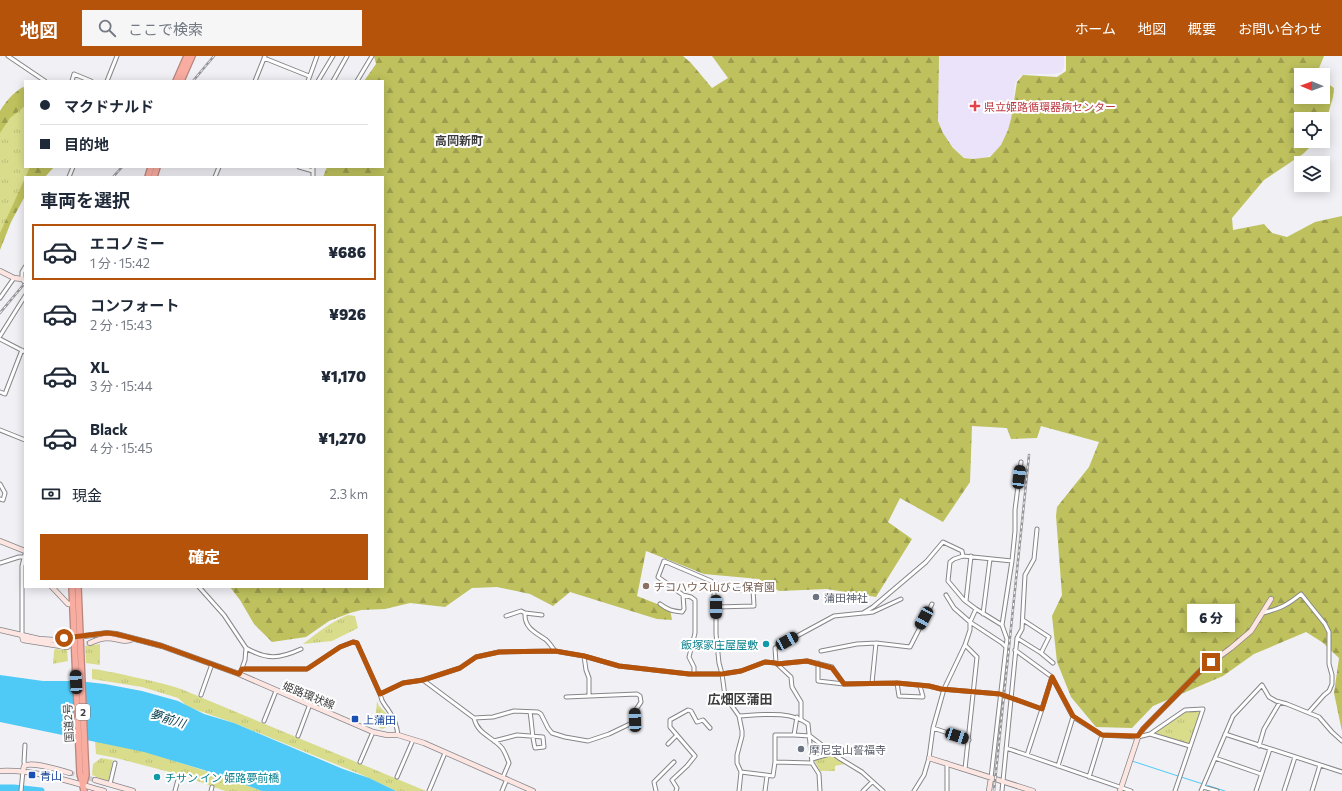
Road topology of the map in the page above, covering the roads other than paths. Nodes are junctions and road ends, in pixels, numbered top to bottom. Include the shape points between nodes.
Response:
1 (8, 56) edge
2 (117, 56) edge
3 (187, 56) edge
4 (192, 56) edge
5 (317, 56) edge
6 (333, 56) edge
7 (347, 56) edge
8 (372, 56) edge
9 (264, 57) edge
10 (310, 76) junction
11 (44, 80) edge
12 (72, 80) edge
13 (89, 80) edge
14 (107, 80) edge
15 (176, 80) edge
16 (181, 80) edge
17 (255, 80) edge
18 (308, 80) edge
19 (319, 80) edge
20 (334, 80) edge
21 (358, 80) edge
22 (307, 168) edge
23 (313, 171) joint
24 (313, 176) edge
25 (24, 269) edge
26 (0, 271) edge
27 (14, 278) junction
28 (23, 281) edge
29 (0, 298) edge
30 (24, 298) edge
31 (0, 338) edge
32 (24, 351) edge
33 (0, 392) edge
34 (0, 430) edge
35 (24, 440) edge
36 (1021, 462) dead end
37 (0, 484) edge
38 (0, 499) edge
39 (1037, 528) dead end
40 (0, 541) edge
41 (24, 551) edge
42 (24, 556) edge
43 (963, 556) junction
44 (971, 556) junction
45 (990, 559) junction
46 (1012, 561) junction
47 (0, 563) edge
48 (53, 588) edge
49 (72, 588) edge
50 (78, 588) edge
51 (200, 588) edge
52 (737, 590) dead end
53 (683, 595) junction
54 (946, 595) dead end
55 (901, 599) dead end
56 (1271, 599) dead end
57 (966, 601) junction
58 (73, 604) junction
59 (660, 604) dead end
60 (932, 604) dead end
61 (716, 607) junction
62 (976, 609) junction
63 (524, 613) junction
64 (863, 613) junction
65 (1263, 613) junction
66 (983, 614) junction
67 (542, 615) dead end
68 (506, 616) dead end
69 (1023, 620) junction
70 (970, 622) junction
71 (1002, 625) junction
72 (0, 630) edge
73 (22, 635) junction
74 (77, 637) junction
75 (1017, 638) junction
76 (133, 639) junction
77 (90, 643) tunnel mouth
78 (876, 643) junction
79 (965, 645) junction
80 (68, 647) tunnel mouth
81 (1006, 647) junction
82 (246, 648) junction
83 (300, 649) dead end
84 (1016, 650) junction
85 (555, 651) junction
86 (821, 651) dead end
87 (1005, 653) junction
88 (1041, 653) junction
89 (1015, 654) junction
90 (584, 656) junction
91 (777, 663) junction
92 (818, 663) junction
93 (1053, 663) dead end
94 (212, 664) junction
95 (240, 672) junction
96 (694, 674) junction
97 (722, 674) junction
98 (1052, 677) junction
99 (423, 680) junction
100 (872, 683) junction
101 (897, 683) junction
102 (844, 684) junction
103 (920, 686) junction
104 (944, 689) junction
105 (276, 691) junction
106 (974, 692) junction
107 (380, 694) junction
108 (1000, 694) junction
109 (201, 695) dead end
110 (589, 696) junction
111 (566, 697) dead end
112 (1011, 697) junction
113 (1280, 702) junction
114 (310, 704) junction
115 (1042, 709) junction
116 (530, 712) junction
117 (1309, 712) junction
118 (740, 716) junction
119 (1073, 716) junction
120 (797, 717) junction
121 (474, 718) junction
122 (801, 719) junction
123 (264, 722) dead end
124 (710, 728) dead end
125 (933, 728) junction
126 (373, 732) junction
127 (1150, 734) junction
128 (1225, 734) junction
129 (398, 735) junction
130 (794, 735) junction
131 (1102, 735) junction
132 (298, 736) dead end
133 (532, 736) junction
134 (676, 736) junction
135 (810, 736) junction
136 (1138, 736) junction
137 (413, 740) junction
138 (969, 740) junction
139 (494, 741) junction
140 (1342, 741) edge
141 (668, 744) dead end
142 (25, 745) dead end
143 (1190, 746) junction
144 (1259, 746) junction
145 (1006, 748) junction
146 (1270, 749) junction
147 (445, 752) junction
148 (833, 753) junction
149 (1027, 755) junction
150 (1294, 757) junction
151 (929, 758) junction
152 (1215, 758) junction
153 (812, 761) junction
154 (360, 762) dead end
155 (674, 762) dead end
156 (775, 762) junction
157 (115, 763) dead end
158 (948, 763) junction
159 (25, 765) junction
160 (1320, 765) junction
161 (1058, 766) junction
162 (965, 769) junction
163 (0, 771) edge
164 (23, 771) junction
165 (741, 772) junction
166 (1342, 772) edge
167 (70, 773) tunnel mouth
168 (1261, 774) junction
169 (179, 776) dead end
170 (767, 776) junction
171 (397, 777) dead end
172 (1089, 777) junction
173 (505, 778) junction
174 (991, 778) junction
175 (95, 780) tunnel mouth
176 (1003, 781) junction
177 (872, 782) junction
178 (110, 784) junction
179 (1203, 787) junction
180 (84, 788) edge
181 (1121, 790) edge
182 (21, 791) edge
183 (104, 791) edge
184 (133, 791) edge
185 (175, 791) edge
186 (429, 791) edge
187 (502, 791) edge
188 (533, 791) edge
189 (656, 791) edge
190 (676, 791) edge
191 (739, 791) edge
192 (766, 791) edge
193 (820, 791) edge
194 (863, 791) edge
195 (883, 791) edge
196 (914, 791) edge
197 (947, 791) edge
198 (989, 791) edge
199 (1002, 791) edge
200 (1034, 791) edge
201 (1131, 791) edge
202 (1175, 791) edge
203 (1201, 791) edge
204 (1217, 791) edge
205 (1256, 791) edge
206 (1284, 791) edge
207 (1312, 791) edge

1 - 11 street
2 - 14 street
3 - 15 highway
4 - 16 highway
5 - 10 street
6 - 19 street
7 - 20 street
8 - 21 street
9 - 10 street
9 - 17 street
10 - 18 street
12 - 13 street via 74,74
22 - 23 street
23 - 24 street
25 - 28 street
26 - 27 street
27 - 28 street
27 - 29 street
30 - 31 street
31 - 32 street
32 - 33 street via 5,394
34 - 35 street
36 - 46 street
37 - 38 street via 5,493 2,500
39 - 69 street via 1034,559 1025,575
40 - 41 street
42 - 47 street
42 - 73 street
43 - 44 street
43 - 57 street via 950,562 948,581
43 - 64 street via 962,551 943,542 926,562
44 - 45 street
44 - 57 street
45 - 46 street
45 - 66 street
46 - 71 street
48 - 58 street via 68,604
49 - 58 highway, 国道2号 / 2
50 - 74 highway, 国道2号 / 2
51 - 82 street via 224,614
52 - 61 street via 753,589 754,606
53 - 59 street via 682,612 667,610
53 - 61 street via 658,577 664,561 711,581 714,584
53 - 96 street via 695,600 695,633 689,657
54 - 70 street via 954,608
55 - 64 street via 873,612
56 - 65 street
57 - 62 street
58 - 74 highway, 国道2号 / 2
60 - 78 street via 910,646
61 - 97 street via 716,634
62 - 66 street
62 - 70 street
63 - 67 street
63 - 68 street via 521,611
63 - 85 street via 526,624
64 - 91 street via 834,616 775,648
65 - 117 street via 1281,609 1301,594 1329,632 1332,684 1329,691
65 - 136 street via 1251,631 1201,670
66 - 71 street
69 - 75 street
69 - 88 street via 1049,637
70 - 79 street
70 - 81 street
71 - 81 street via 1007,639
72 - 73 street
73 - 74 street, 姫路環状線 via 54,640
73 - 80 street via 23,640
74 - 76 street, 姫路環状線 via 107,633
74 - 180 highway, 国道2号 / 2 via 82,756 80,773
75 - 84 street
75 - 88 street
76 - 77 street via 128,641 109,638
76 - 94 street, 姫路環状線 via 162,646
78 - 86 street
78 - 100 street
79 - 104 street
79 - 106 street via 977,656
81 - 87 street
82 - 83 street via 270,657 286,656
82 - 95 street
84 - 89 street
84 - 98 street
85 - 90 street
85 - 99 street via 499,652 476,657 460,668
87 - 89 street
87 - 108 street
88 - 93 street
89 - 112 street
90 - 96 street via 619,666
90 - 110 street via 589,678
91 - 92 street
91 - 97 street via 765,662 741,671
91 - 122 street via 791,677 792,687 801,702
92 - 102 street via 832,668
92 - 102 street via 818,680
94 - 95 street, 姫路環状線
94 - 109 street
95 - 105 street, 姫路環状線
95 - 107 street via 307,669 340,647 353,642 357,643
96 - 97 street
97 - 118 street via 725,696
98 - 115 street
98 - 119 street
99 - 107 street via 403,683
99 - 121 street
100 - 101 street
100 - 102 street
101 - 103 street
101 - 103 street via 899,696 923,697
103 - 104 street
104 - 106 street
104 - 125 street
105 - 114 street, 姫路環状線
105 - 123 street
106 - 108 street
106 - 138 street
107 - 129 street via 382,703 397,727
108 - 112 street
108 - 174 street
110 - 111 street
110 - 116 street via 637,694 641,702 635,711 634,722 590,741 552,733 541,714
112 - 115 street
112 - 145 street
113 - 117 street
113 - 128 street via 1269,697 1262,685 1233,716
113 - 144 street via 1264,729
114 - 126 street, 姫路環状線
114 - 132 street
115 - 149 street
116 - 121 street via 514,711 493,717
116 - 133 street
117 - 140 street via 1319,717
118 - 120 street
118 - 165 street via 742,736 737,759
119 - 131 street
119 - 161 street
120 - 122 street
120 - 130 street
121 - 139 street via 481,732
122 - 135 street via 808,724
124 - 134 street via 704,720 697,722 688,710 670,720 670,727
125 - 138 street
125 - 151 street
126 - 129 street, 姫路環状線
126 - 154 street
127 - 136 street
127 - 143 street
127 - 143 street via 1185,710 1203,709
128 - 144 street
128 - 152 street
129 - 137 street, 姫路環状線
130 - 135 street
130 - 156 street via 775,734
131 - 136 street
131 - 172 street
133 - 133 street via 543,737 544,747 535,748
133 - 139 street
134 - 141 street
134 - 190 street via 696,756 672,780
135 - 148 street
135 - 153 street
136 - 181 street
137 - 147 street, 姫路環状線
137 - 171 street
138 - 162 street
139 - 173 street via 505,752 509,763
142 - 159 street
143 - 202 street
144 - 146 street
145 - 149 street
145 - 176 street
146 - 150 street
146 - 168 street
147 - 173 street, 姫路環状線
147 - 186 street
148 - 153 street
148 - 177 street via 862,772
149 - 161 street
150 - 160 street
150 - 206 street
151 - 158 street
151 - 196 street via 924,775
152 - 168 street
152 - 179 street
153 - 156 street
153 - 193 street via 819,774
155 - 189 street via 654,782
156 - 170 street via 774,776
157 - 178 street
158 - 162 street
158 - 197 street
159 - 164 street
159 - 167 street
160 - 166 street
160 - 207 street
161 - 172 street
162 - 174 street
163 - 164 street
164 - 180 street
164 - 182 street
165 - 170 street
165 - 191 street
168 - 205 street
169 - 185 street
170 - 192 street
172 - 181 street
173 - 187 street
173 - 188 street, 姫路環状線
174 - 176 street
174 - 198 street
175 - 178 street
176 - 199 street
176 - 200 street
177 - 194 street
177 - 195 street
178 - 184 street
179 - 203 street
179 - 204 street
180 - 183 street
181 - 201 street

